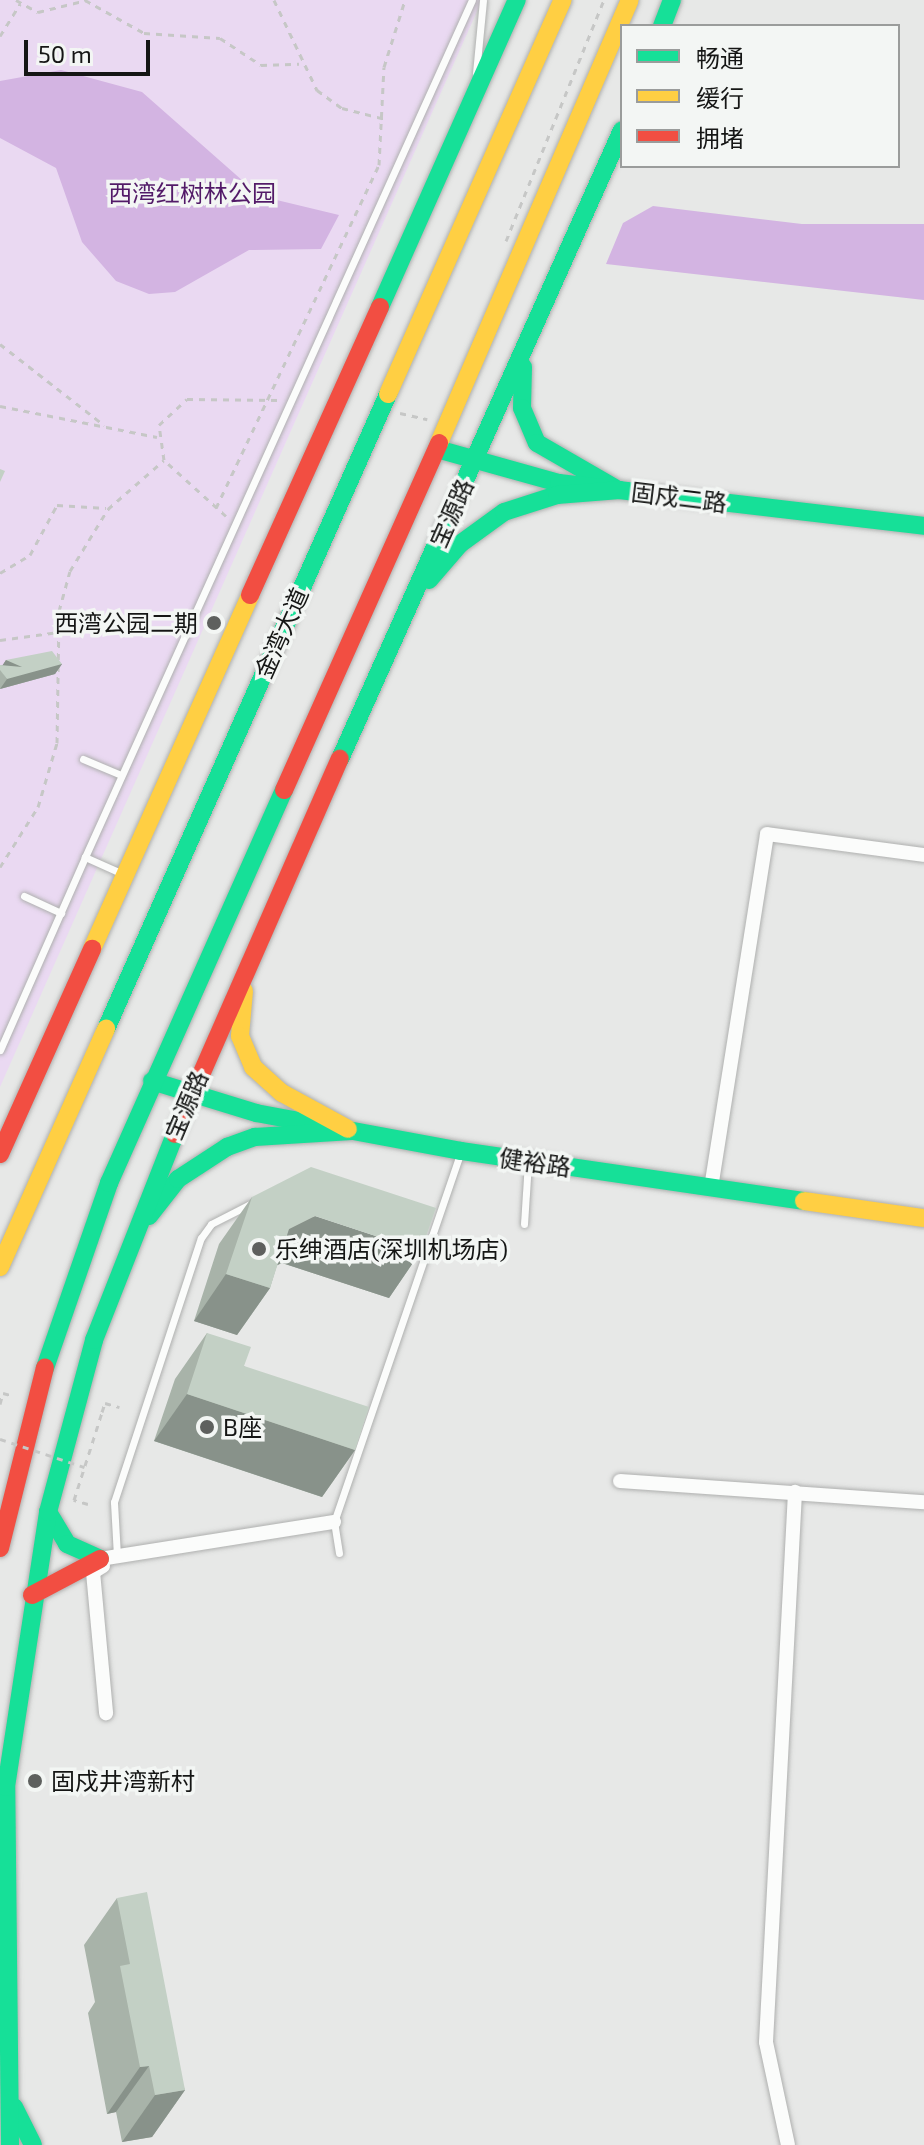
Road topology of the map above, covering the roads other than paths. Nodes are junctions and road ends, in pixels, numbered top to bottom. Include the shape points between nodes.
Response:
1 (472, 0) edge
2 (483, 0) edge
3 (517, 0) edge
4 (563, 0) edge
5 (630, 0) edge
6 (672, 0) edge
7 (663, 24) edge
8 (472, 108) junction
9 (620, 134) edge
10 (530, 337) junction
11 (437, 449) junction
12 (474, 461) junction
13 (620, 490) junction
14 (924, 526) edge
15 (406, 614) junction
16 (83, 759) dead end
17 (121, 775) junction
18 (924, 855) edge
19 (85, 857) junction
20 (124, 875) junction
21 (24, 896) dead end
22 (61, 913) junction
23 (251, 957) junction
24 (0, 1050) edge
25 (152, 1081) junction
26 (190, 1095) junction
27 (352, 1131) junction
28 (461, 1151) junction
29 (0, 1154) edge
30 (528, 1161) junction
31 (711, 1188) junction
32 (263, 1197) edge
33 (924, 1218) edge
34 (524, 1224) dead end
35 (416, 1233) edge
36 (431, 1237) junction
37 (120, 1265) junction
38 (0, 1267) edge
39 (620, 1481) dead end
40 (795, 1492) junction
41 (924, 1502) edge
42 (48, 1512) junction
43 (334, 1522) junction
44 (0, 1548) edge
45 (339, 1553) dead end
46 (109, 1561) junction
47 (32, 1595) junction
48 (106, 1713) dead end
49 (7, 2089) junction
50 (10, 2145) edge
51 (33, 2145) edge
52 (788, 2145) edge

1 - 17 lane
2 - 8 lane
3 - 8 main road, 金湾大道
4 - 38 main road, 金湾大道
5 - 11 main road, 宝源路
6 - 7 main road
8 - 20 main road, 金湾大道
9 - 10 main road, 宝源路
10 - 12 main road, 宝源路
10 - 13 main road via 520,384 531,432 553,457
11 - 12 main road, 固戍二路
11 - 25 main road, 宝源路
12 - 13 main road, 固戍二路
12 - 15 main road, 宝源路
13 - 14 main road, 固戍二路
13 - 15 main road via 557,495 504,512 460,544
15 - 23 main road, 宝源路
16 - 17 lane
17 - 19 lane
18 - 31 street via 767,834
19 - 20 lane
19 - 22 lane
20 - 29 main road, 金湾大道
21 - 22 lane
22 - 24 lane
23 - 26 main road, 宝源路
23 - 27 main road via 240,1022 248,1059 282,1093
25 - 26 main road, 健裕路
25 - 44 main road, 宝源路 via 54,1332
26 - 27 main road, 健裕路
26 - 37 main road, 宝源路
27 - 28 main road, 健裕路
27 - 37 main road via 255,1137 197,1163 163,1196
28 - 30 main road, 健裕路
28 - 36 lane
30 - 31 main road, 健裕路
30 - 34 lane
31 - 33 main road, 健裕路
32 - 46 lane via 211,1224 201,1238 114,1502
35 - 36 lane
36 - 43 lane
37 - 42 main road, 宝源路
39 - 40 street
40 - 41 street
40 - 52 street via 766,2042
42 - 46 main road via 67,1544
42 - 47 main road, 宝源路
43 - 45 lane
43 - 46 street
46 - 47 main road
46 - 48 street via 93,1572
47 - 49 main road, 宝源路 via 6,1787
49 - 50 main road, 宝源路
49 - 51 main road

